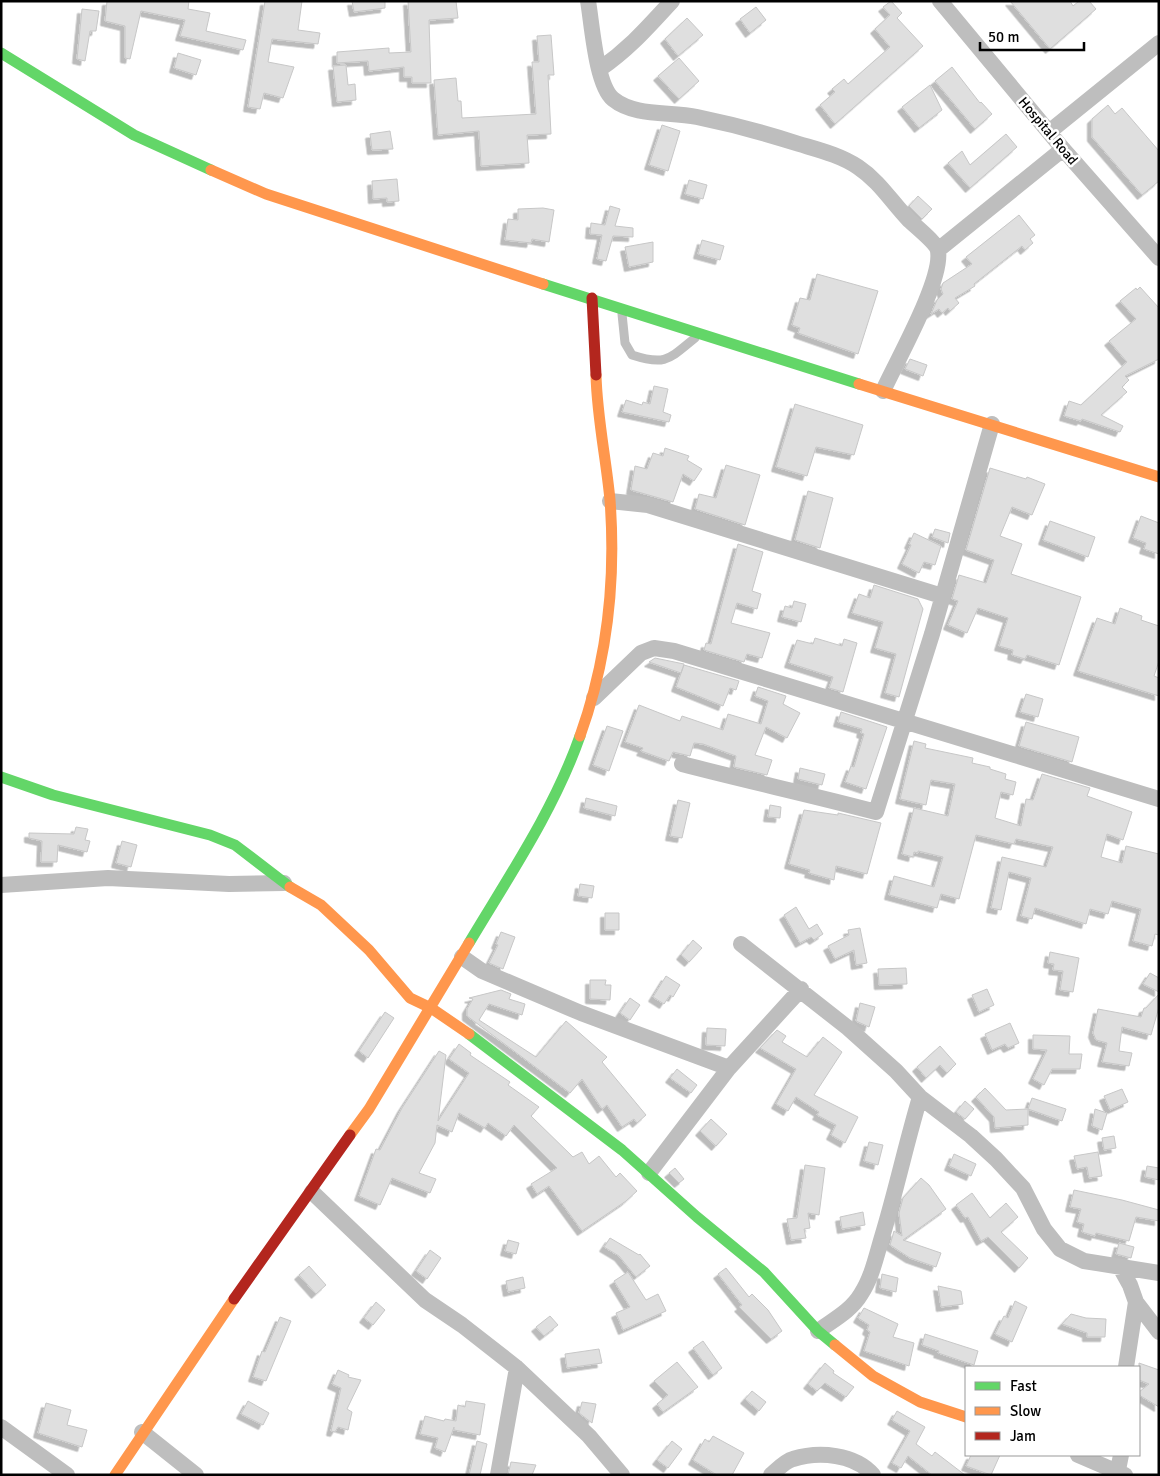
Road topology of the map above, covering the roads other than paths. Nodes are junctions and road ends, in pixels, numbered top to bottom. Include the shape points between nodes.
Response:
1 (588, 1) edge
2 (672, 1) edge
3 (940, 1) edge
4 (1159, 43) edge
5 (1, 53) edge
6 (600, 69) junction
7 (1050, 132) junction
8 (1062, 149) junction
9 (938, 250) junction
10 (1159, 258) edge
11 (592, 298) junction
12 (622, 308) junction
13 (699, 334) junction
14 (883, 391) junction
15 (992, 424) junction
16 (1159, 477) edge
17 (610, 501) junction
18 (942, 596) junction
19 (594, 698) junction
20 (905, 722) junction
21 (682, 764) dead end
22 (1, 777) edge
23 (1159, 799) edge
24 (284, 883) junction
25 (1, 885) edge
26 (741, 944) dead end
27 (462, 957) junction
28 (801, 989) junction
29 (431, 1008) junction
30 (729, 1068) junction
31 (920, 1097) junction
32 (649, 1174) junction
33 (312, 1192) junction
34 (1120, 1267) junction
35 (1159, 1273) edge
36 (1136, 1302) junction
37 (818, 1331) junction
38 (1159, 1332) edge
39 (1126, 1366) edge
40 (517, 1368) junction
41 (965, 1417) edge
42 (1, 1427) edge
43 (142, 1432) junction
44 (1080, 1456) edge
45 (1120, 1456) edge
46 (1120, 1474) edge
47 (67, 1475) edge
48 (115, 1475) edge
49 (196, 1475) edge
50 (498, 1475) edge
51 (622, 1475) edge
52 (771, 1475) edge
53 (874, 1475) edge

1 - 6 street
2 - 6 street via 625,52
3 - 7 street, Hospital Road
4 - 7 street
5 - 11 main road via 134,135 266,194
6 - 9 street via 604,87 612,99 625,106 695,116 774,136 838,156 859,167 886,191
7 - 8 street, Hospital Road
8 - 9 street
8 - 10 street, Hospital Road
9 - 14 street via 930,289
11 - 12 main road
11 - 17 main road via 596,386
12 - 13 main road
12 - 13 lane via 624,342 632,355 651,361 668,360
13 - 14 main road
14 - 15 main road
15 - 16 main road
15 - 18 street
17 - 18 street via 648,505
17 - 19 main road via 611,588 605,646
18 - 20 street
19 - 20 street via 641,653 654,648 674,651
19 - 27 main road via 573,757 537,829
20 - 21 street via 876,812
20 - 23 street
22 - 24 main road via 53,795 210,835 251,855
24 - 25 street via 229,884 108,878
24 - 29 main road via 321,905 369,950 401,990
26 - 28 street
27 - 29 main road
27 - 30 street via 482,971 581,1013
28 - 30 street
28 - 31 street via 896,1071
29 - 32 main road via 477,1039
29 - 33 main road via 369,1109
30 - 32 street
31 - 34 street via 971,1136 1023,1188 1044,1230 1060,1249 1084,1260
31 - 37 street via 873,1271 851,1308
32 - 37 main road via 764,1272
33 - 40 street via 425,1300
33 - 43 main road
34 - 35 street
34 - 36 street
36 - 38 street
36 - 39 street
37 - 41 main road via 873,1376 898,1391
40 - 50 street
40 - 51 street via 589,1436
42 - 47 street
43 - 48 main road
43 - 49 street
44 - 46 street
45 - 46 street
52 - 53 street via 792,1459 820,1456 847,1458

